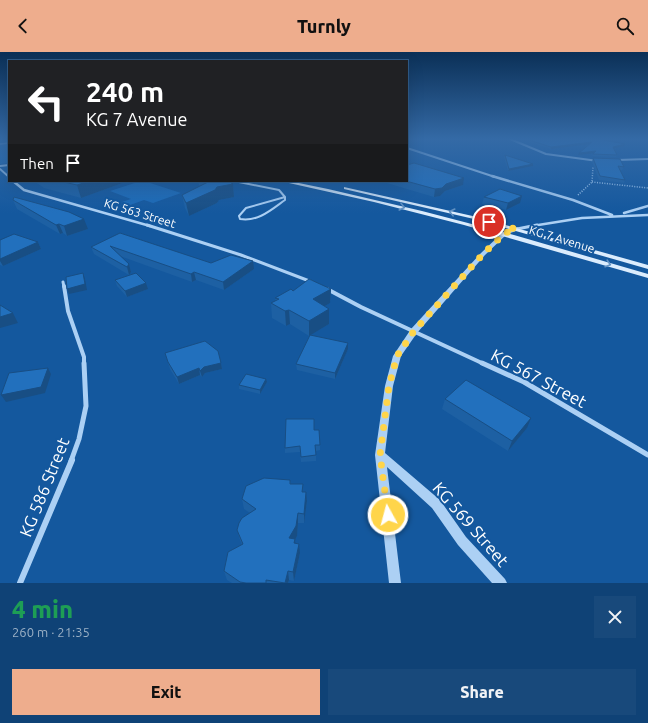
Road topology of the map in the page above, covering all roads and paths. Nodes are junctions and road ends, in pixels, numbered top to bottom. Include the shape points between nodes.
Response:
1 (454, 164) edge
2 (593, 164) edge
3 (0, 167) edge
4 (8, 176) edge
5 (14, 182) edge
6 (239, 182) edge
7 (287, 182) edge
8 (315, 182) edge
9 (592, 182) junction
10 (648, 188) edge
11 (285, 197) junction
12 (582, 197) dead end
13 (648, 206) edge
14 (621, 214) junction
15 (612, 215) junction
16 (648, 216) edge
17 (516, 229) junction
18 (505, 233) junction
19 (648, 267) edge
20 (648, 276) edge
21 (63, 282) dead end
22 (314, 283) edge
23 (322, 286) edge
24 (414, 331) junction
25 (380, 455) junction
26 (648, 455) edge
27 (20, 583) edge
28 (395, 583) edge
29 (501, 583) edge

1 - 15 street via 574,200
2 - 9 path
3 - 4 street
5 - 22 street, KG 563 Street via 24,190 263,262
6 - 11 lane via 279,190
7 -> 18 main road, KG 7 Avenue via 391,204
17 -> 8 main road, KG 7 Avenue via 429,206
9 - 10 path
9 - 12 path via 578,195
11 - 11 lane via 285,200 257,218 240,219 239,216 246,208
13 - 14 street
14 - 15 street
14 - 16 street
15 - 17 street via 560,219
17 - 18 street
17 - 19 main road, KG 7 Avenue
18 -> 20 main road, KG 7 Avenue
18 - 24 street
21 - 27 street, KG 586 Street via 68,311 84,357 86,406 79,439 67,473
23 - 24 street
24 - 25 street via 397,356 389,386
24 - 26 street, KG 567 Street via 524,382
25 - 28 street
25 - 29 street, KG 569 Street via 436,504 462,541

